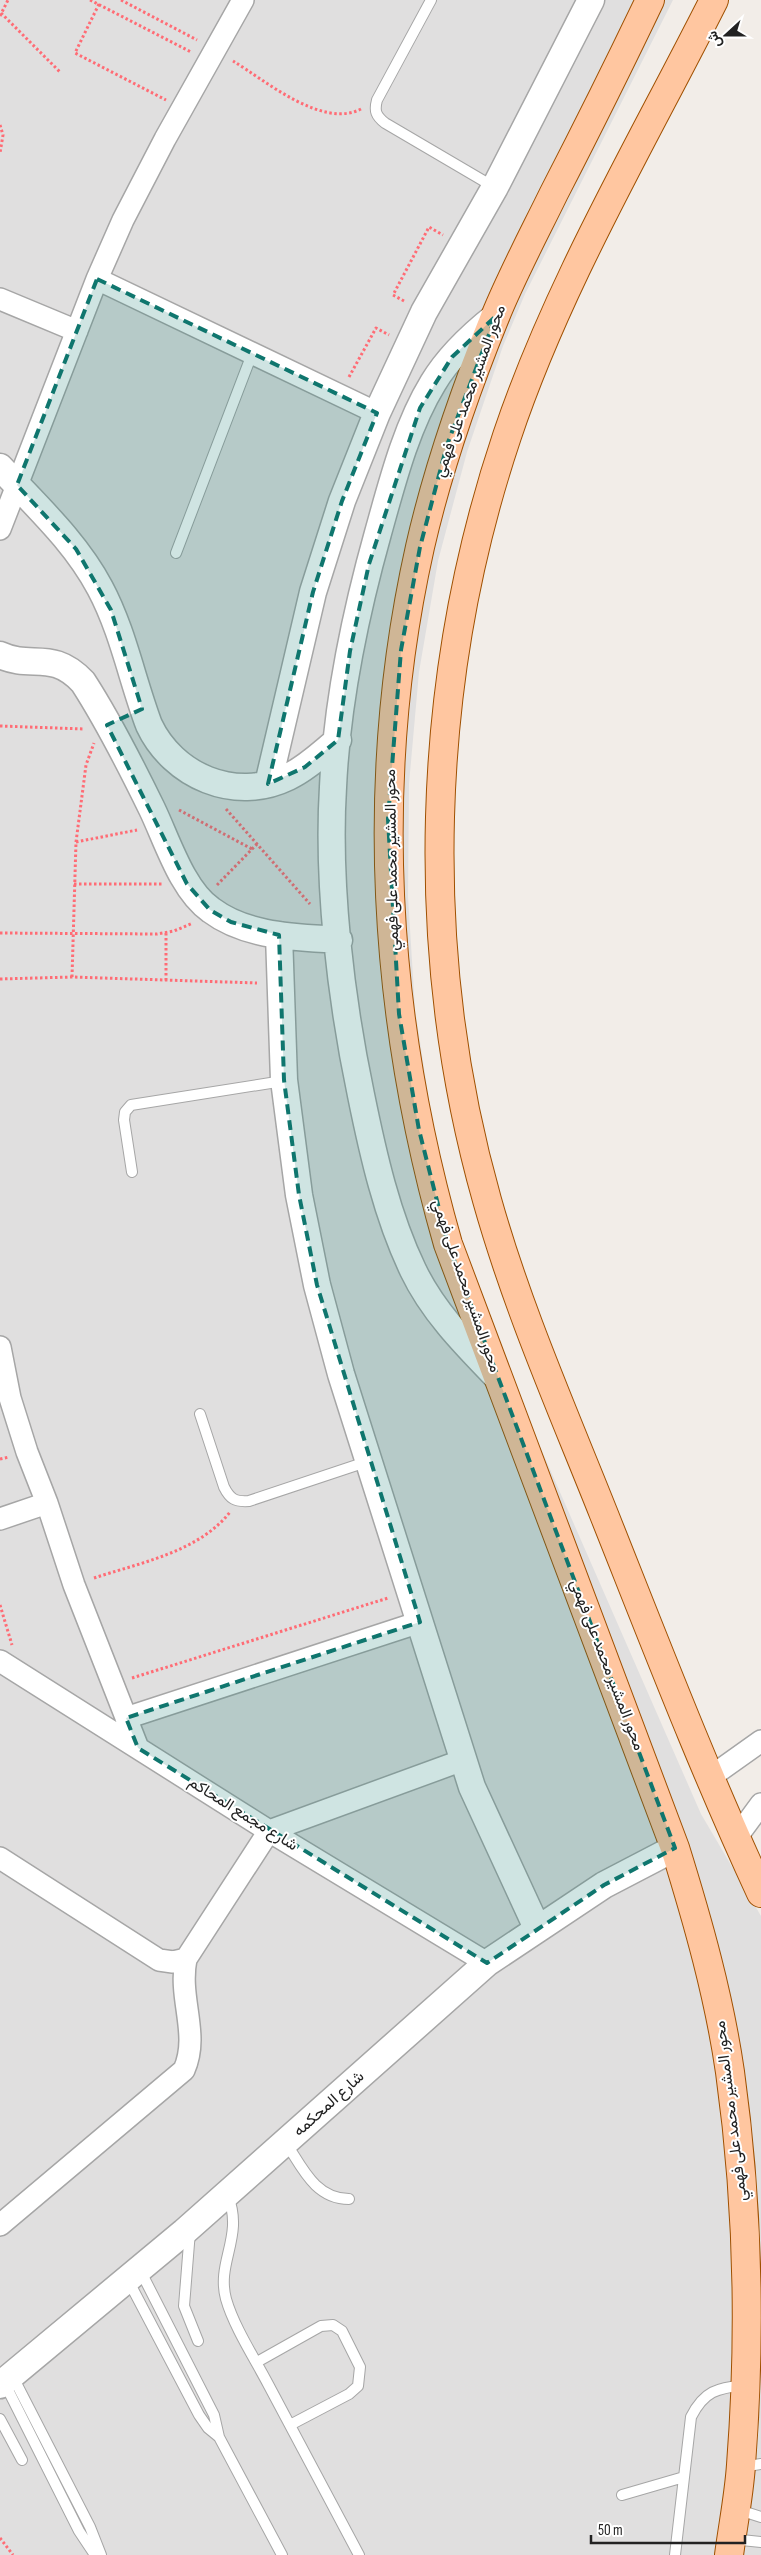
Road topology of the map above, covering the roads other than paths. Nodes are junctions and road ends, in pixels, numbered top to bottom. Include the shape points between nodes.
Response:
1 (243, 0) edge
2 (431, 0) edge
3 (591, 0) edge
4 (650, 0) edge
5 (714, 0) edge
6 (495, 187) junction
7 (97, 280) junction
8 (0, 299) edge
9 (496, 316) junction
10 (77, 331) junction
11 (252, 354) junction
12 (377, 413) junction
13 (8, 476) edge
14 (0, 529) edge
15 (176, 552) dead end
16 (0, 655) edge
17 (142, 708) junction
18 (105, 727) junction
19 (338, 740) junction
20 (268, 784) junction
21 (279, 936) junction
22 (339, 940) junction
23 (284, 1080) junction
24 (132, 1172) dead end
25 (0, 1347) edge
26 (498, 1378) junction
27 (200, 1414) dead end
28 (370, 1461) junction
29 (47, 1503) junction
30 (0, 1519) edge
31 (420, 1622) junction
32 (0, 1661) edge
33 (126, 1718) junction
34 (761, 1741) edge
35 (138, 1748) junction
36 (463, 1760) junction
37 (708, 1778) junction
38 (761, 1804) edge
39 (269, 1831) junction
40 (736, 1838) junction
41 (676, 1848) junction
42 (0, 1858) edge
43 (761, 1893) edge
44 (537, 1928) junction
45 (186, 1959) junction
46 (487, 1963) junction
47 (286, 2142) junction
48 (227, 2194) junction
49 (349, 2198) dead end
50 (752, 2222) edge
51 (0, 2225) edge
52 (190, 2228) junction
53 (134, 2275) junction
54 (753, 2335) edge
55 (198, 2340) dead end
56 (257, 2362) junction
57 (5, 2380) edge
58 (748, 2395) junction
59 (0, 2419) edge
60 (290, 2425) junction
61 (219, 2437) junction
62 (22, 2460) dead end
63 (751, 2466) edge
64 (684, 2477) junction
65 (622, 2495) dead end
66 (735, 2508) junction
67 (761, 2516) edge
68 (761, 2542) edge
69 (730, 2547) edge
70 (96, 2555) edge
71 (101, 2555) edge
72 (282, 2555) edge
73 (359, 2555) edge
74 (674, 2555) edge

1 - 7 street via 123,220
2 - 6 lane via 374,109 385,123
3 - 6 street
4 - 9 main road, محور المشير محمد على فهمي
5 - 37 main road via 555,310 506,439 482,524 458,639 443,766 440,830 440,893 450,1021 471,1142 487,1201 526,1318
6 - 12 street via 424,312
7 - 10 street
7 - 11 street
8 - 10 street
9 - 19 street via 452,357 420,408 394,478 369,564 350,651
9 - 26 main road, محور المشير محمد على فهمي via 447,445 420,546 401,650 388,819 392,949 400,1024 418,1130 448,1244
10 - 13 street
11 - 12 street
11 - 15 lane
12 - 20 street via 342,501 313,592
13 - 14 street
13 - 17 street via 76,549 101,589 119,632
16 - 18 street via 11,659 46,660 67,668 83,682
17 - 18 street
17 - 20 street via 157,743 184,769 219,784 244,787
18 - 21 street via 168,817 199,898 231,922
19 - 20 street via 288,778
19 - 22 street via 332,826
21 - 22 street
21 - 23 street
22 - 26 street via 346,1011 361,1096 383,1188 402,1245 414,1272 446,1323
23 - 24 lane via 131,1105 124,1120
23 - 28 street via 299,1196 317,1285 341,1374
25 - 29 street via 10,1398
26 - 41 main road, محور المشير محمد على فهمي
27 - 28 lane via 224,1487 238,1502
28 - 31 street
29 - 30 street
29 - 33 street via 74,1585
31 - 33 street
31 - 36 street
32 - 35 street, شارع مجمع المحاكم
33 - 35 street
34 - 37 street
35 - 39 street, شارع مجمع المحاكم
36 - 39 street
36 - 44 street via 483,1814
37 - 40 main road
38 - 40 street
39 - 45 street
39 - 46 street, شارع مجمع المحاكم
40 - 43 main road
41 - 44 street, شارع المحكمه via 604,1885
41 - 50 main road, محور المشير محمد على فهمي via 716,1996
42 - 45 street via 159,1960 173,1962
44 - 46 street, شارع المحكمه
45 - 51 street via 183,1976 191,2055 184,2070
46 - 47 street, شارع المحكمه
47 - 48 street, شارع المحكمه
47 - 49 lane via 318,2188 334,2197
48 - 52 street, شارع المحكمه
48 - 56 lane via 232,2205 234,2230 224,2289
50 - 54 main road, محور المشير محمد على فهمي
52 - 53 street, شارع المحكمه
52 - 55 lane via 184,2306
53 - 57 street, شارع المحكمه
53 - 61 lane via 214,2415
53 - 61 lane via 199,2415
54 - 58 main road, محور المشير محمد على فهمي
56 - 60 lane
56 - 60 lane via 321,2326 333,2325 345,2336 360,2368 358,2386
57 - 70 lane via 79,2531
57 - 71 lane via 90,2527
58 - 63 main road, محور المشير محمد على فهمي
58 - 64 lane via 724,2387 709,2393 698,2403 691,2417
59 - 62 lane
60 - 73 lane
61 - 72 lane
63 - 66 main road, محور المشير محمد على فهمي
64 - 65 lane
64 - 74 lane
66 - 67 lane
66 - 69 main road, محور المشير محمد على فهمي
68 - 69 lane

